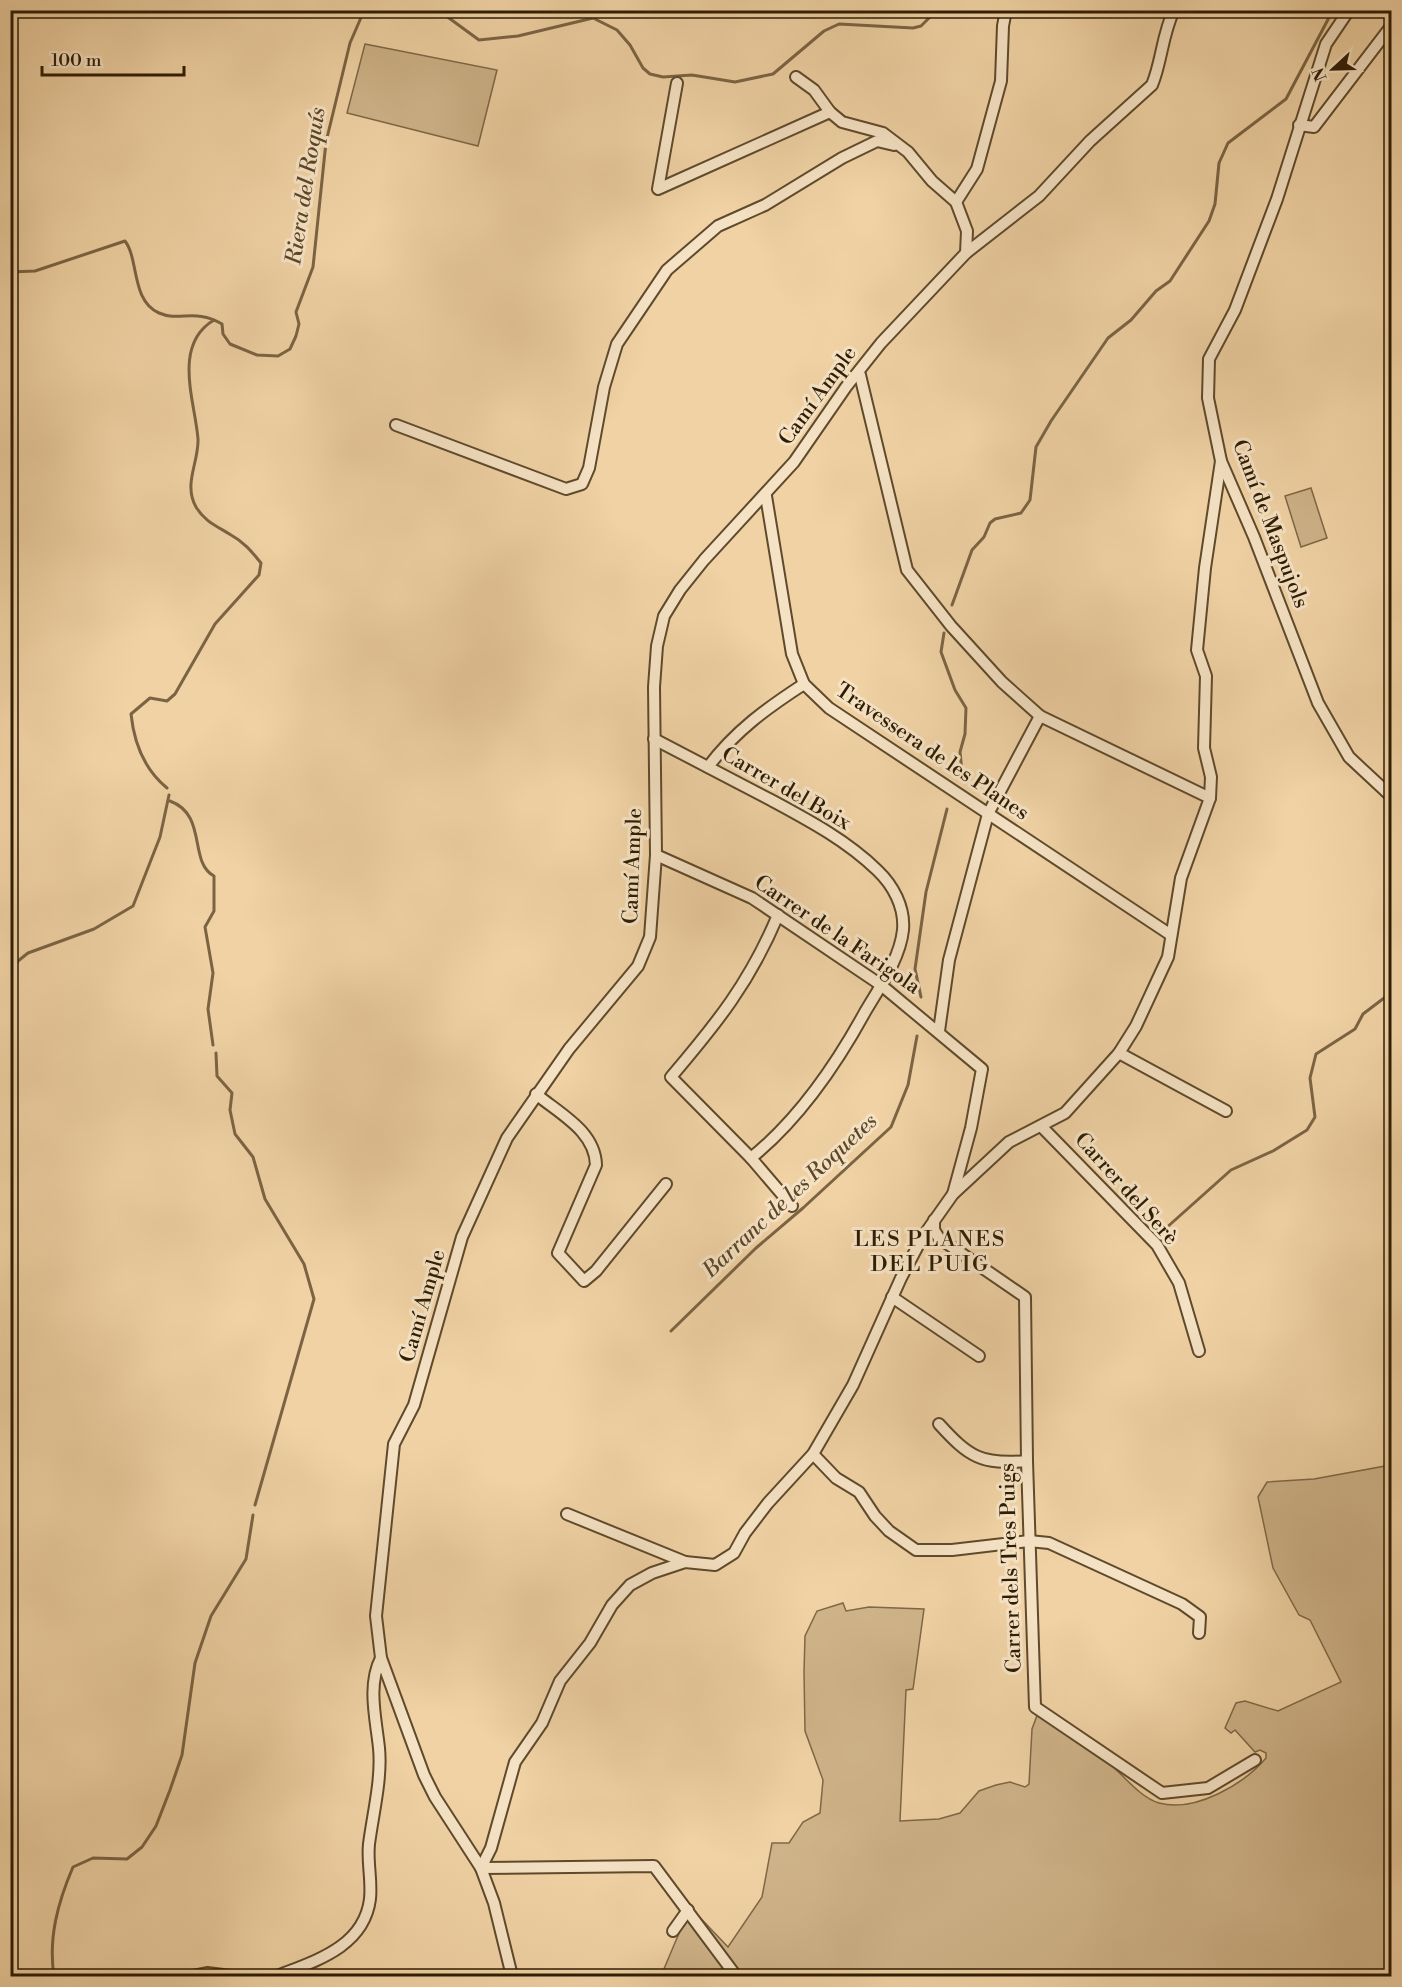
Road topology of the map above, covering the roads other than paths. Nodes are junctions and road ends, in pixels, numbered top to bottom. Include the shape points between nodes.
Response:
1 (1006, 10) edge
2 (1174, 10) edge
3 (1349, 10) edge
4 (1392, 25) edge
5 (796, 77) dead end
6 (677, 82) dead end
7 (830, 112) junction
8 (1299, 125) junction
9 (898, 146) junction
10 (956, 202) junction
11 (966, 253) junction
12 (860, 375) dead end
13 (396, 425) dead end
14 (1221, 461) junction
15 (766, 496) junction
16 (804, 684) junction
17 (1040, 716) junction
18 (654, 739) junction
19 (708, 767) junction
20 (1392, 797) edge
21 (1210, 798) junction
22 (988, 813) junction
23 (656, 855) junction
24 (778, 915) junction
25 (1171, 935) junction
26 (880, 985) junction
27 (939, 1031) junction
28 (1119, 1053) junction
29 (536, 1094) junction
30 (1226, 1111) dead end
31 (1041, 1126) junction
32 (751, 1158) junction
33 (666, 1184) dead end
34 (953, 1194) junction
35 (792, 1206) dead end
36 (934, 1220) junction
37 (892, 1297) junction
38 (1199, 1351) dead end
39 (979, 1356) dead end
40 (939, 1424) dead end
41 (813, 1454) junction
42 (1026, 1461) junction
43 (567, 1514) dead end
44 (1029, 1541) junction
45 (685, 1562) junction
46 (1200, 1633) dead end
47 (381, 1658) junction
48 (1255, 1760) dead end
49 (481, 1868) junction
50 (688, 1910) junction
51 (673, 1930) dead end
52 (192, 1977) edge
53 (231, 1977) edge
54 (277, 1977) edge
55 (512, 1977) edge
56 (736, 1977) edge

1 - 10 street via 1001,81 977,169
2 - 11 street, Camí Ample via 1165,28 1152,85 1090,141 1039,196
3 - 8 street, Camí de Maspujols via 1326,44
4 - 8 street via 1314,127
5 - 7 street via 814,90
6 - 7 street via 658,189
7 - 9 street via 842,122 883,133
8 - 14 street, Camí de Maspujols via 1277,199 1234,310 1209,359 1208,398
9 - 10 street
9 - 13 street via 877,141 842,158 765,204 718,226 667,270 617,344 582,484 566,489
10 - 11 street via 967,231
11 - 15 street, Camí Ample via 881,343
12 - 17 street via 907,570 977,655
14 - 20 street, Camí de Maspujols via 1318,703 1349,757
14 - 21 street via 1197,650 1206,676 1204,748 1211,777
15 - 16 street, Travessera de les Planes via 792,654
15 - 18 street, Camí Ample via 704,560 664,616 657,646
16 - 19 street via 752,718 726,742
16 - 22 street, Travessera de les Planes via 828,708
17 - 21 street
17 - 22 street
18 - 19 street, Carrer del Boix
18 - 23 street, Camí Ample
19 - 26 street, Carrer del Boix via 823,828 877,870 890,885 901,904 903,930 898,951
21 - 25 street via 1181,878
22 - 25 street, Travessera de les Planes
22 - 27 street via 949,960
23 - 24 street, Carrer de la Farigola via 753,898
23 - 29 street, Camí Ample via 650,937 638,966
24 - 26 street, Carrer de la Farigola
24 - 32 street via 760,957 735,999 671,1077
25 - 28 street via 1168,957 1156,985
26 - 27 street, Carrer de la Farigola
26 - 32 street, Carrer del Boix via 852,1035 809,1097
27 - 34 street, Carrer de la Farigola via 982,1069
28 - 30 street
28 - 31 street via 1065,1113
29 - 33 street via 588,1136 596,1152 596,1166 558,1253 584,1281
29 - 47 street, Camí Ample via 507,1138 462,1237 414,1405 394,1444 376,1616
31 - 34 street via 1009,1142
31 - 38 street, Carrer del Serè via 1157,1245 1179,1283
32 - 35 street
34 - 36 street
36 - 37 street
36 - 42 street, Carrer dels Tres Puigs via 939,1238 1025,1297
37 - 39 street
37 - 41 street via 853,1385
40 - 42 street via 963,1450 985,1460
41 - 44 street via 836,1478 859,1492 889,1531 916,1550
41 - 45 street via 768,1503 734,1553 715,1565
42 - 44 street, Carrer dels Tres Puigs
43 - 45 street
44 - 46 street via 1048,1543 1081,1555 1182,1604 1200,1617
44 - 48 street, Carrer dels Tres Puigs via 1035,1707 1162,1793 1208,1788
45 - 49 street via 630,1585 560,1681 542,1723 515,1761 491,1848
47 - 49 street, Camí Ample via 424,1775
47 - 54 street via 374,1672 380,1760 368,1855 370,1901 362,1923 345,1944 329,1956
49 - 50 street via 654,1866
49 - 55 street, Camí Ample
50 - 51 street
50 - 56 street
52 - 53 street via 207,1973

